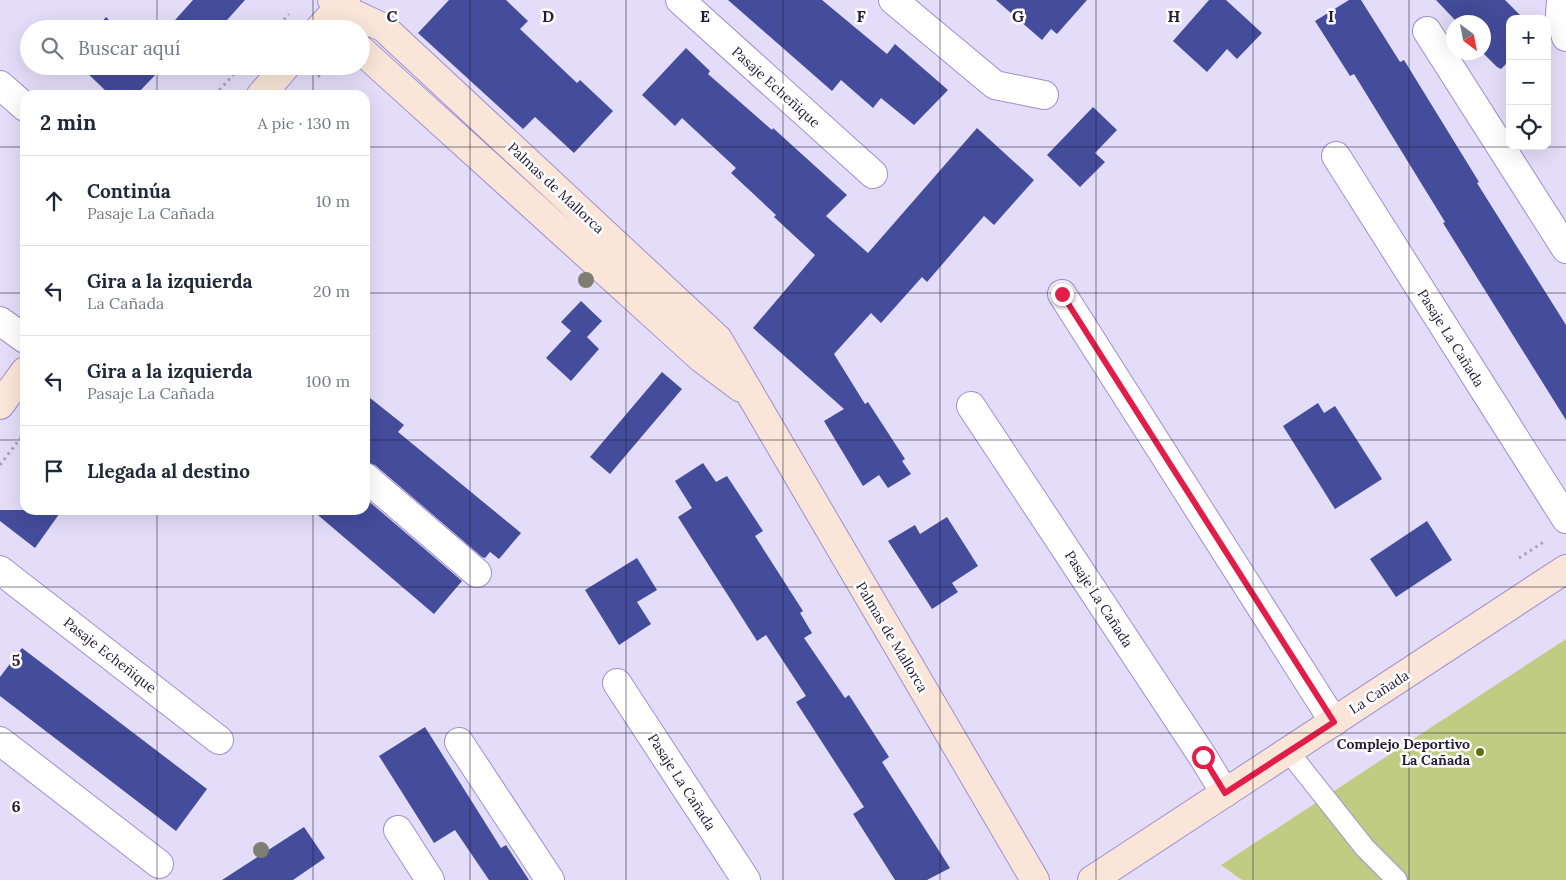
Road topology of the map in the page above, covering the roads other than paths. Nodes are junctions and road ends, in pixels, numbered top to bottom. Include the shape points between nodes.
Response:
1 (680, 0) edge
2 (893, 0) edge
3 (1560, 0) edge
4 (342, 9) edge
5 (329, 20) edge
6 (366, 20) edge
7 (370, 22) edge
8 (1427, 31) dead end
9 (1566, 37) edge
10 (370, 58) edge
11 (278, 75) edge
12 (0, 85) edge
13 (265, 90) edge
14 (1044, 95) dead end
15 (20, 103) edge
16 (1336, 156) dead end
17 (872, 174) dead end
18 (1566, 249) edge
19 (1062, 294) dead end
20 (0, 321) edge
21 (20, 335) edge
22 (20, 378) edge
23 (748, 393) junction
24 (0, 405) edge
25 (971, 406) dead end
26 (370, 481) edge
27 (1566, 519) edge
28 (1566, 569) edge
29 (0, 570) edge
30 (477, 573) dead end
31 (617, 683) dead end
32 (1334, 722) junction
33 (219, 740) dead end
34 (0, 741) edge
35 (459, 742) dead end
36 (1288, 751) junction
37 (1225, 793) junction
38 (398, 830) dead end
39 (159, 864) dead end
40 (430, 880) edge
41 (550, 880) edge
42 (746, 880) edge
43 (1035, 880) edge
44 (1092, 880) edge
45 (1397, 880) edge

1 - 17 street, Pasaje Echeñique
2 - 14 street via 995,86
3 - 9 street
4 - 5 street
4 - 6 street, Palmas de Mallorca
7 - 23 street, Palmas de Mallorca via 384,28 718,338
8 - 18 street
10 - 23 street, Palmas de Mallorca via 701,358
11 - 13 street
12 - 15 street
16 - 27 street, Pasaje La Cañada
19 - 32 street
20 - 21 street
22 - 24 street
23 - 43 street, Palmas de Mallorca
25 - 37 street, Pasaje La Cañada
26 - 30 street
28 - 32 street, La Cañada
29 - 33 street, Pasaje Echeñique
31 - 42 street, Pasaje La Cañada
32 - 36 street, La Cañada
34 - 39 street
35 - 41 street
36 - 37 street, La Cañada
36 - 45 lane via 1365,848
37 - 44 street, La Cañada
38 - 40 street

